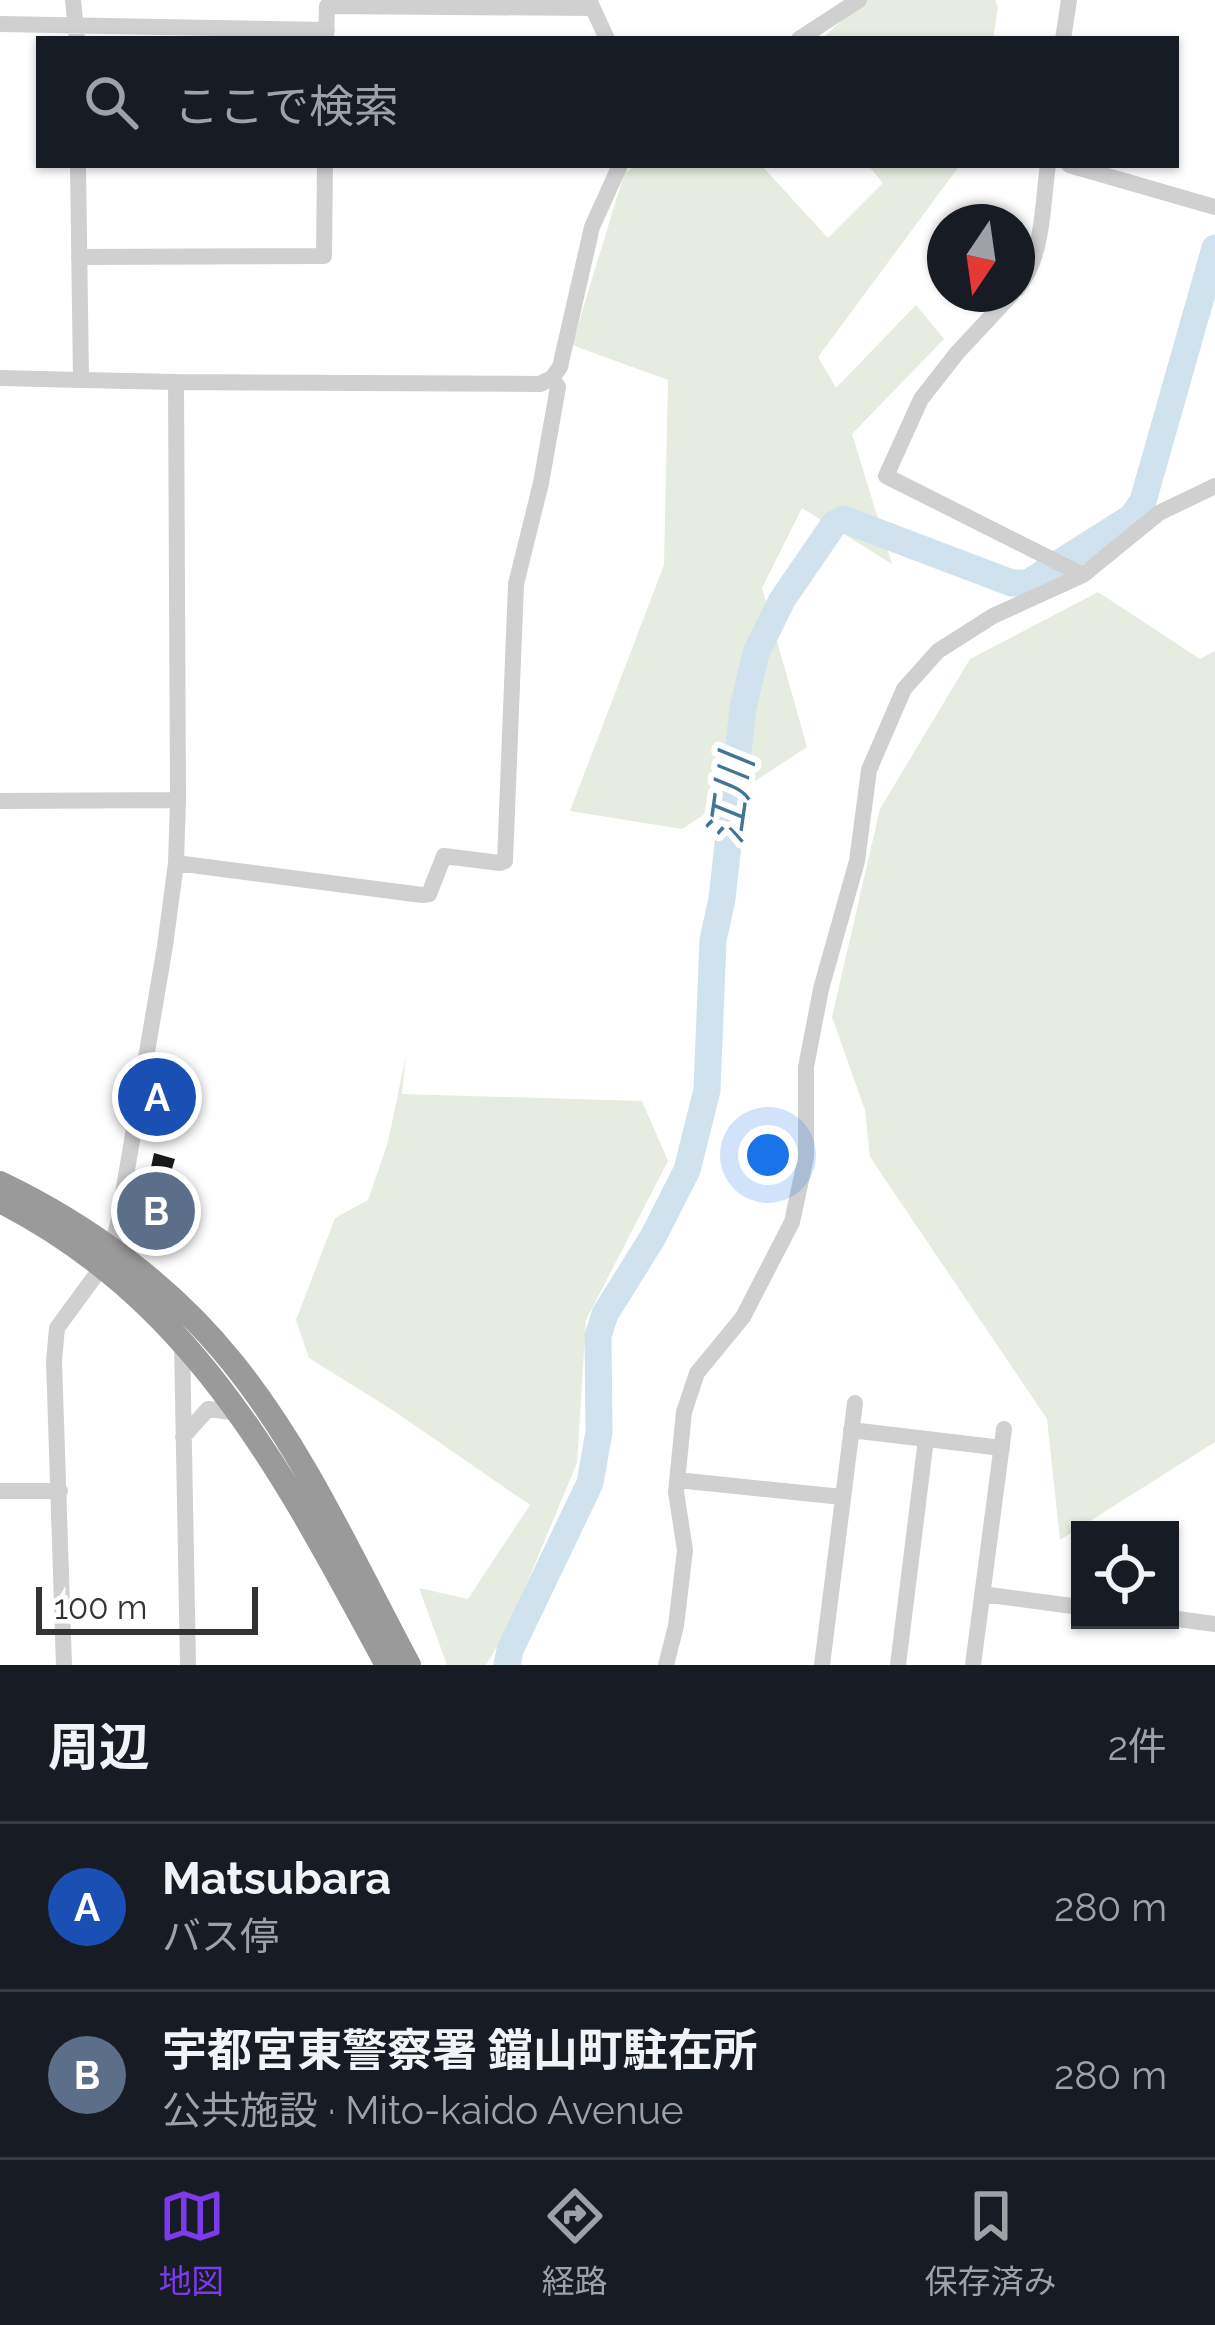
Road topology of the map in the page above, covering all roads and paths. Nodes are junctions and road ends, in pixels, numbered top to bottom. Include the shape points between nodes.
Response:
1 (74, 0) edge
2 (859, 0) edge
3 (1070, 0) edge
4 (591, 4) edge
5 (0, 23) edge
6 (77, 32) edge
7 (326, 34) edge
8 (606, 36) edge
9 (804, 36) edge
10 (1064, 36) edge
11 (78, 168) edge
12 (325, 168) edge
13 (619, 168) edge
14 (1048, 168) edge
15 (1079, 168) edge
16 (1215, 207) edge
17 (1035, 251) edge
18 (79, 257) junction
19 (995, 312) edge
20 (0, 378) edge
21 (553, 378) junction
22 (81, 380) junction
23 (176, 382) junction
24 (1215, 486) edge
25 (1083, 575) junction
26 (178, 800) junction
27 (0, 801) edge
28 (176, 863) junction
29 (0, 1183) edge
30 (0, 1201) edge
31 (106, 1259) junction
32 (189, 1331) junction
33 (855, 1403) dead end
34 (241, 1413) junction
35 (851, 1430) junction
36 (183, 1437) junction
37 (926, 1439) junction
38 (677, 1480) junction
39 (0, 1491) edge
40 (60, 1491) junction
41 (842, 1497) junction
42 (982, 1594) junction
43 (1071, 1605) edge
44 (1179, 1619) edge
45 (1215, 1624) edge
46 (64, 1665) edge
47 (188, 1665) edge
48 (387, 1665) edge
49 (409, 1665) edge
50 (666, 1665) edge
51 (821, 1665) edge
52 (898, 1665) edge
53 (974, 1665) edge

1 - 6 street
2 - 9 street
3 - 10 street
4 - 7 street via 327,6
4 - 8 street
5 - 6 street
6 - 7 street
11 - 18 street
12 - 18 street via 324,256
13 - 21 street via 592,226
14 - 17 street
15 - 16 street
18 - 22 street
19 - 25 street via 921,399 886,476
20 - 22 street
21 - 23 street
21 - 28 street via 558,387 516,584 505,861 444,856 422,895
22 - 23 street
23 - 26 street
24 - 25 street via 1159,513
25 - 38 street via 938,651 904,689 869,770 857,861 821,989 792,1222 743,1317 697,1373
26 - 27 street
26 - 28 street
28 - 31 street
29 - 31 highway
30 - 31 highway
31 - 32 highway
31 - 40 street via 57,1328
32 - 34 highway
32 - 36 street
32 - 49 highway via 237,1367
33 - 35 street
34 - 36 street via 208,1409
34 - 48 highway
35 - 37 street
35 - 41 street
36 - 47 street
37 - 42 street via 1003,1438
37 - 52 street
38 - 41 street
38 - 50 street via 685,1550
39 - 40 street
40 - 46 street
41 - 51 street
42 - 43 street
42 - 53 street
44 - 45 street

